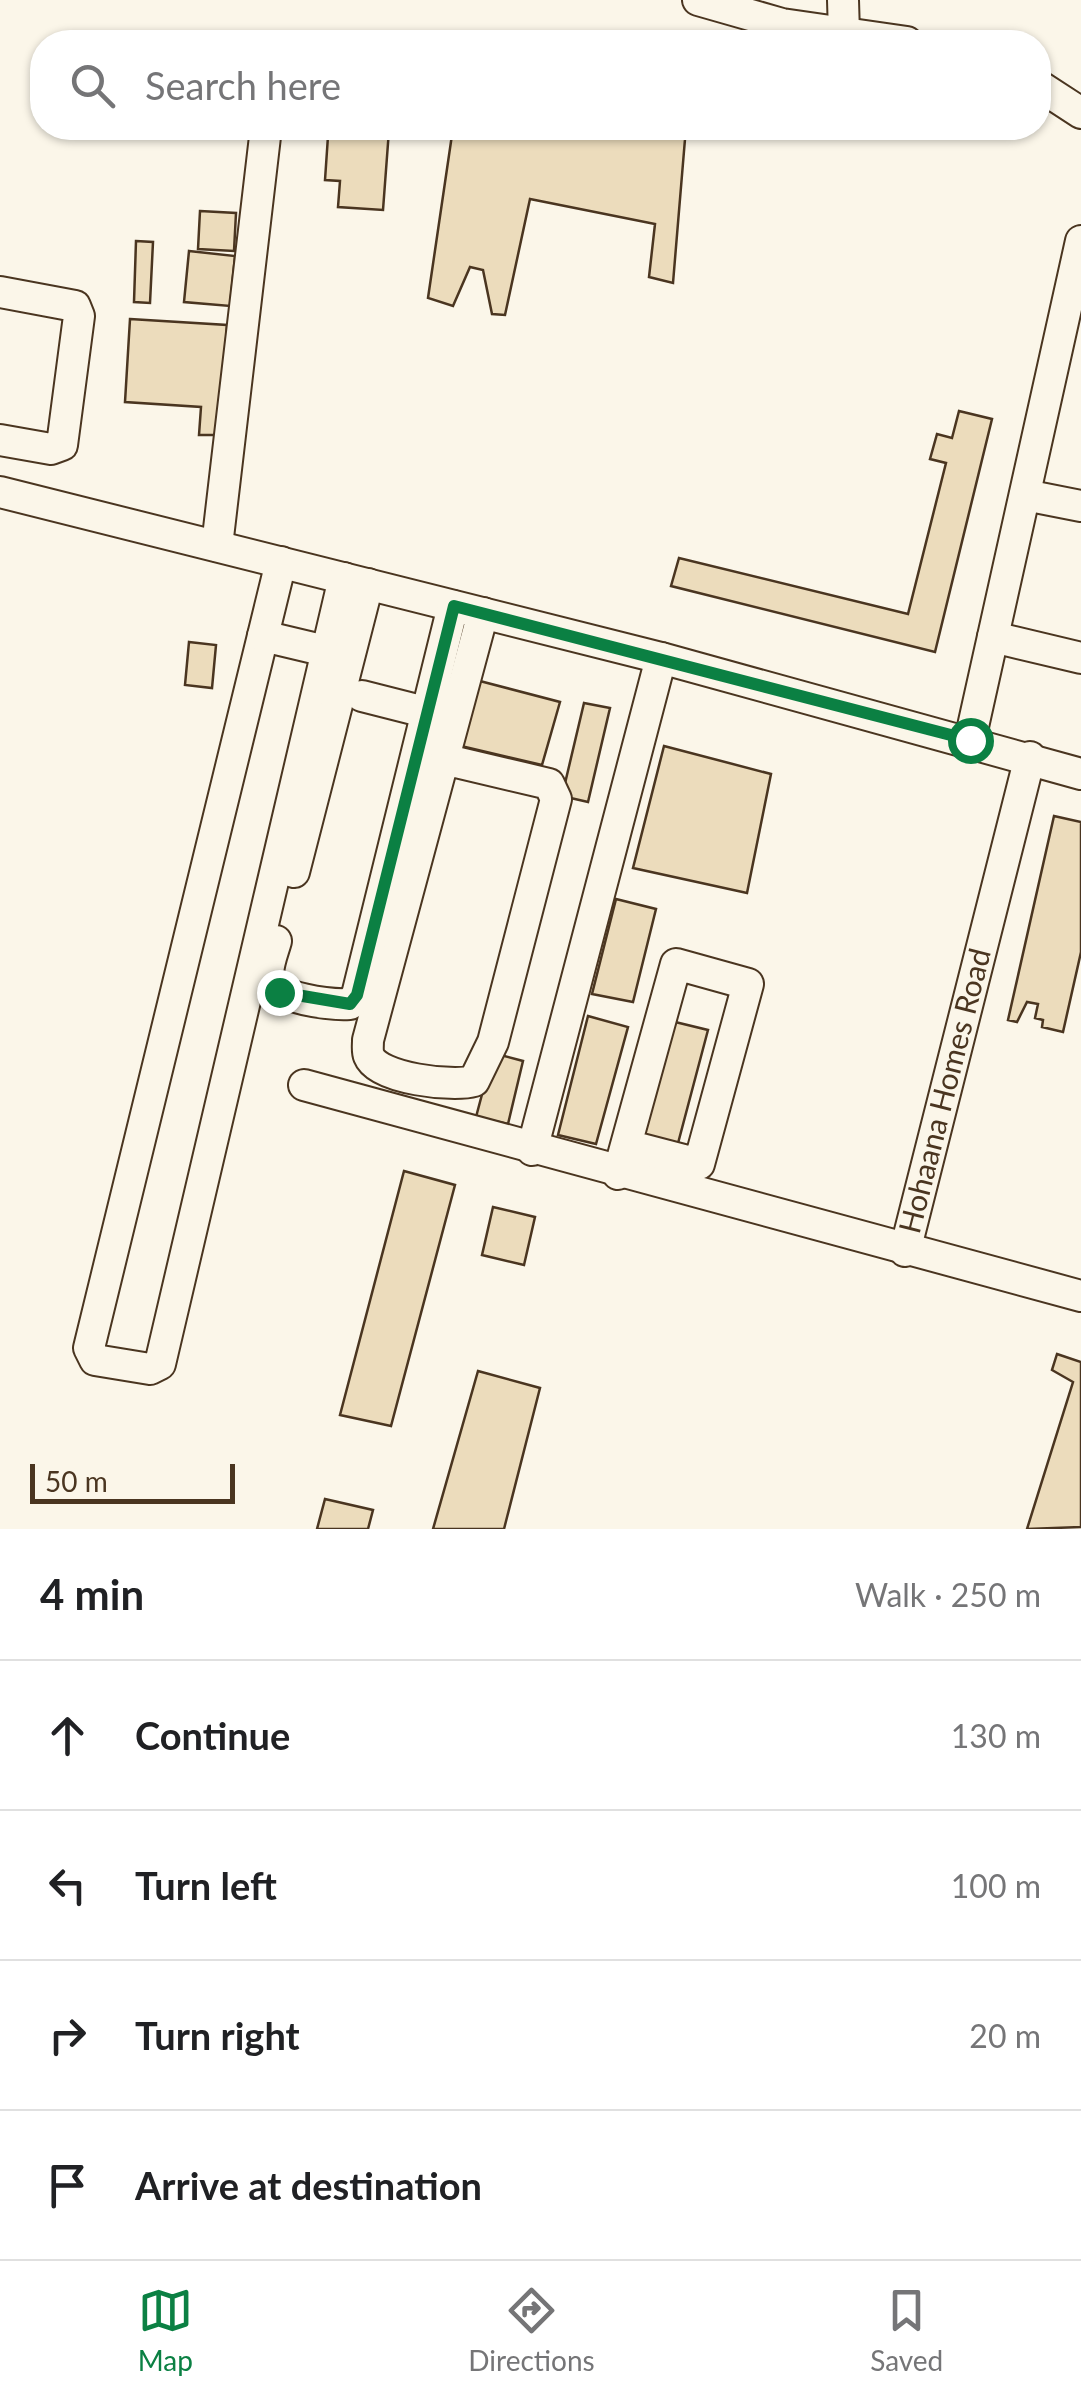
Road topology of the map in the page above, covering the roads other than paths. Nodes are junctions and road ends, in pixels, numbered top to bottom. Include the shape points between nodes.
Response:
1 (698, 0) edge
2 (843, 0) edge
3 (823, 30) edge
4 (844, 30) edge
5 (1051, 94) edge
6 (1081, 113) edge
7 (265, 140) edge
8 (1081, 241) edge
9 (0, 292) edge
10 (0, 440) edge
11 (0, 492) edge
12 (1025, 495) junction
13 (1081, 506) edge
14 (217, 546) junction
15 (280, 562) junction
16 (356, 581) junction
17 (468, 610) junction
18 (263, 636) junction
19 (993, 637) junction
20 (326, 651) junction
21 (661, 658) junction
22 (1081, 658) edge
23 (362, 696) dead end
24 (425, 712) junction
25 (970, 740) junction
26 (1030, 757) junction
27 (443, 759) junction
28 (1081, 774) edge
29 (304, 1085) dead end
30 (532, 1150) junction
31 (622, 1159) junction
32 (905, 1251) junction
33 (1081, 1296) edge

1 - 3 street
2 - 4 street
5 - 6 street
7 - 14 street
8 - 12 street
9 - 10 street via 64,302 79,316 62,446 51,450
11 - 14 street
12 - 13 street
12 - 19 street
14 - 15 street
15 - 16 street
15 - 18 street
16 - 17 street
16 - 20 street
16 - 24 street via 268,974 279,992 338,1004 350,1004 357,995
17 - 21 street
17 - 24 street
17 - 27 street
18 - 20 street
18 - 20 street via 89,1348 95,1360 160,1364
19 - 22 street
19 - 25 street
21 - 25 street
21 - 30 street
23 - 24 street
25 - 26 street
26 - 28 street
26 - 32 street, Hohaana Homes Road
27 - 27 street via 368,1056 378,1068 458,1086 474,1082 492,1042 556,799 548,784
29 - 30 street
30 - 31 street
31 - 31 street via 676,964 748,984 698,1164
31 - 32 street
32 - 33 street, Hohaana Homes Road

